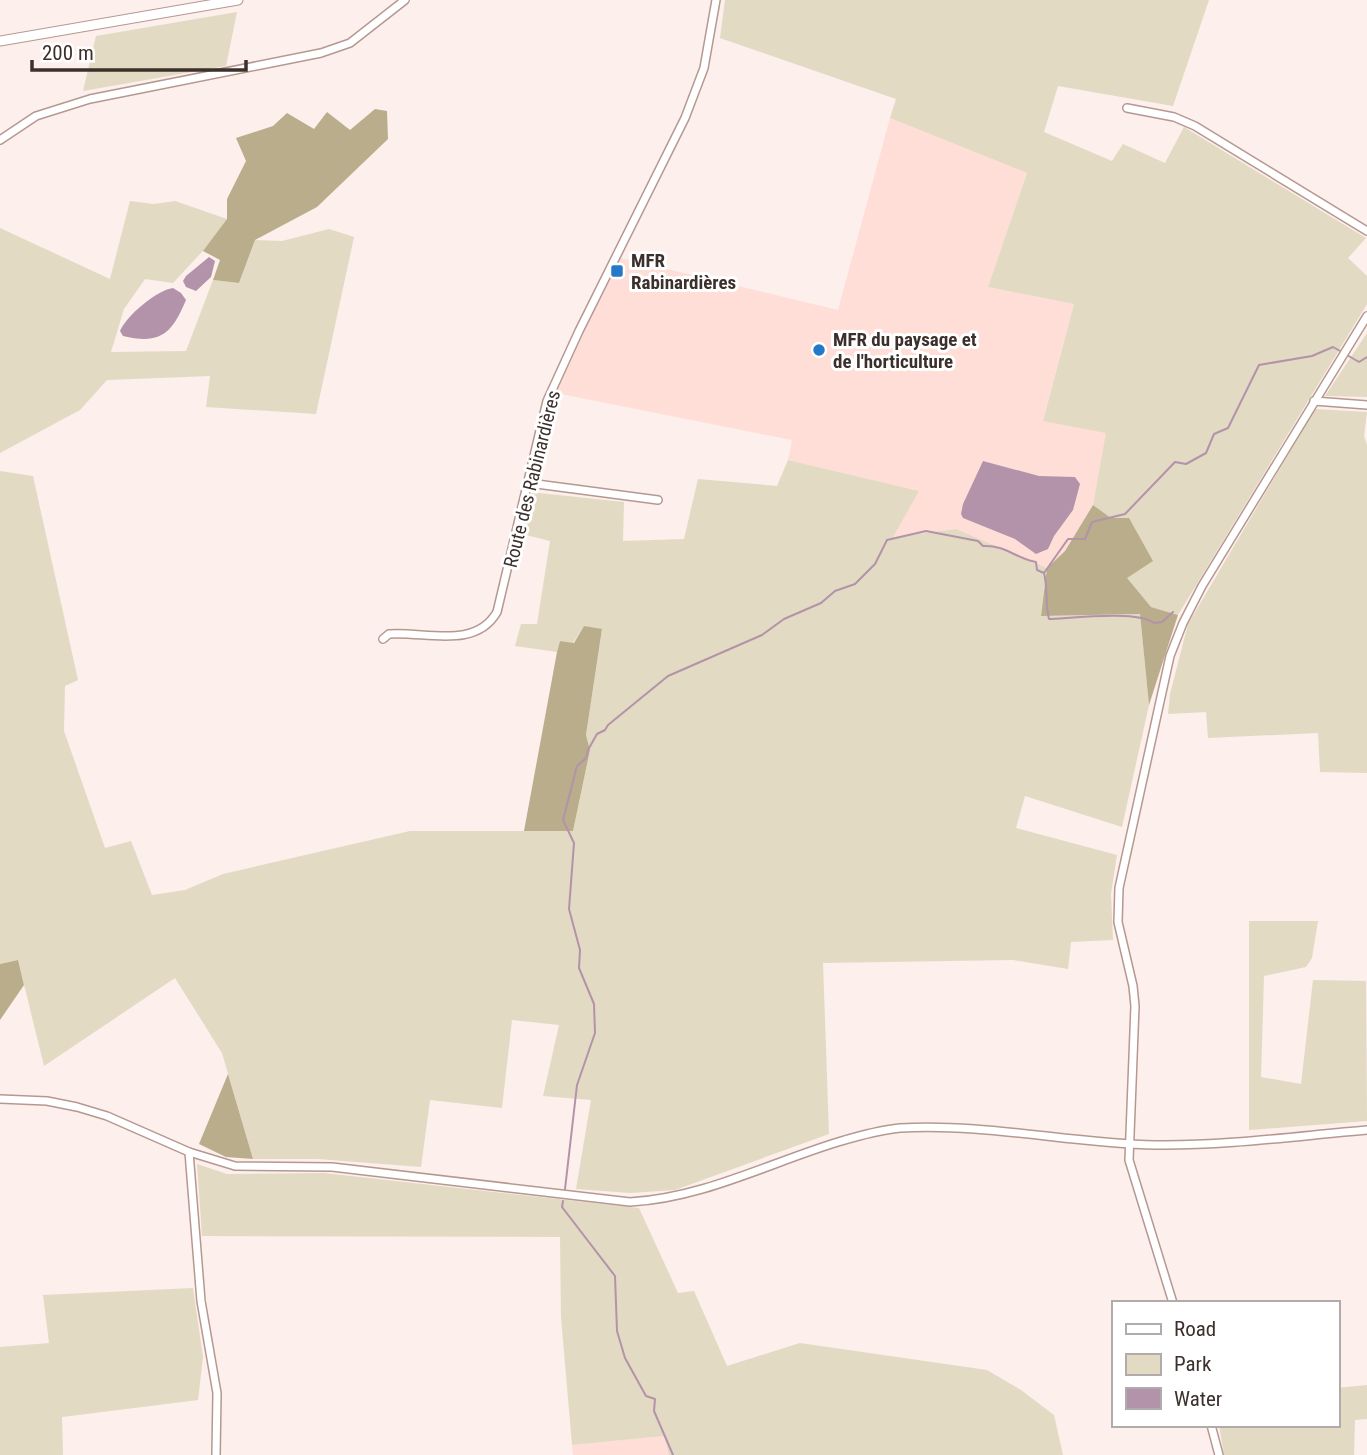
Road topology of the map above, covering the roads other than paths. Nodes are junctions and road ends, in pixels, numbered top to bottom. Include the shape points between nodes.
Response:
1 (238, 0) edge
2 (405, 0) edge
3 (716, 0) edge
4 (0, 41) edge
5 (1127, 108) dead end
6 (0, 140) edge
7 (1367, 231) edge
8 (1367, 316) edge
9 (1314, 401) junction
10 (1367, 405) edge
11 (529, 483) junction
12 (658, 500) dead end
13 (383, 639) dead end
14 (0, 1099) edge
15 (1367, 1130) edge
16 (1128, 1143) junction
17 (189, 1152) junction
18 (1172, 1301) edge
19 (1212, 1427) edge
20 (216, 1455) edge
21 (1219, 1455) edge

1 - 4 main road
2 - 6 street via 350,43 321,53 90,99 36,116
3 - 11 street, Route des Rabinardières via 695,93 547,401
5 - 7 street via 1195,126
8 - 9 street
9 - 10 street
9 - 16 street via 1202,586 1170,656 1158,702 1117,908 1135,1006
11 - 12 street
11 - 13 street, Route des Rabinardières via 497,612 488,625 465,635 407,632
14 - 17 street via 77,1107
15 - 16 street via 1193,1144
16 - 17 street via 898,1128 820,1147 684,1196 630,1202 332,1167 235,1166
16 - 18 street via 1129,1160
17 - 20 street via 201,1300 217,1393
19 - 21 street

